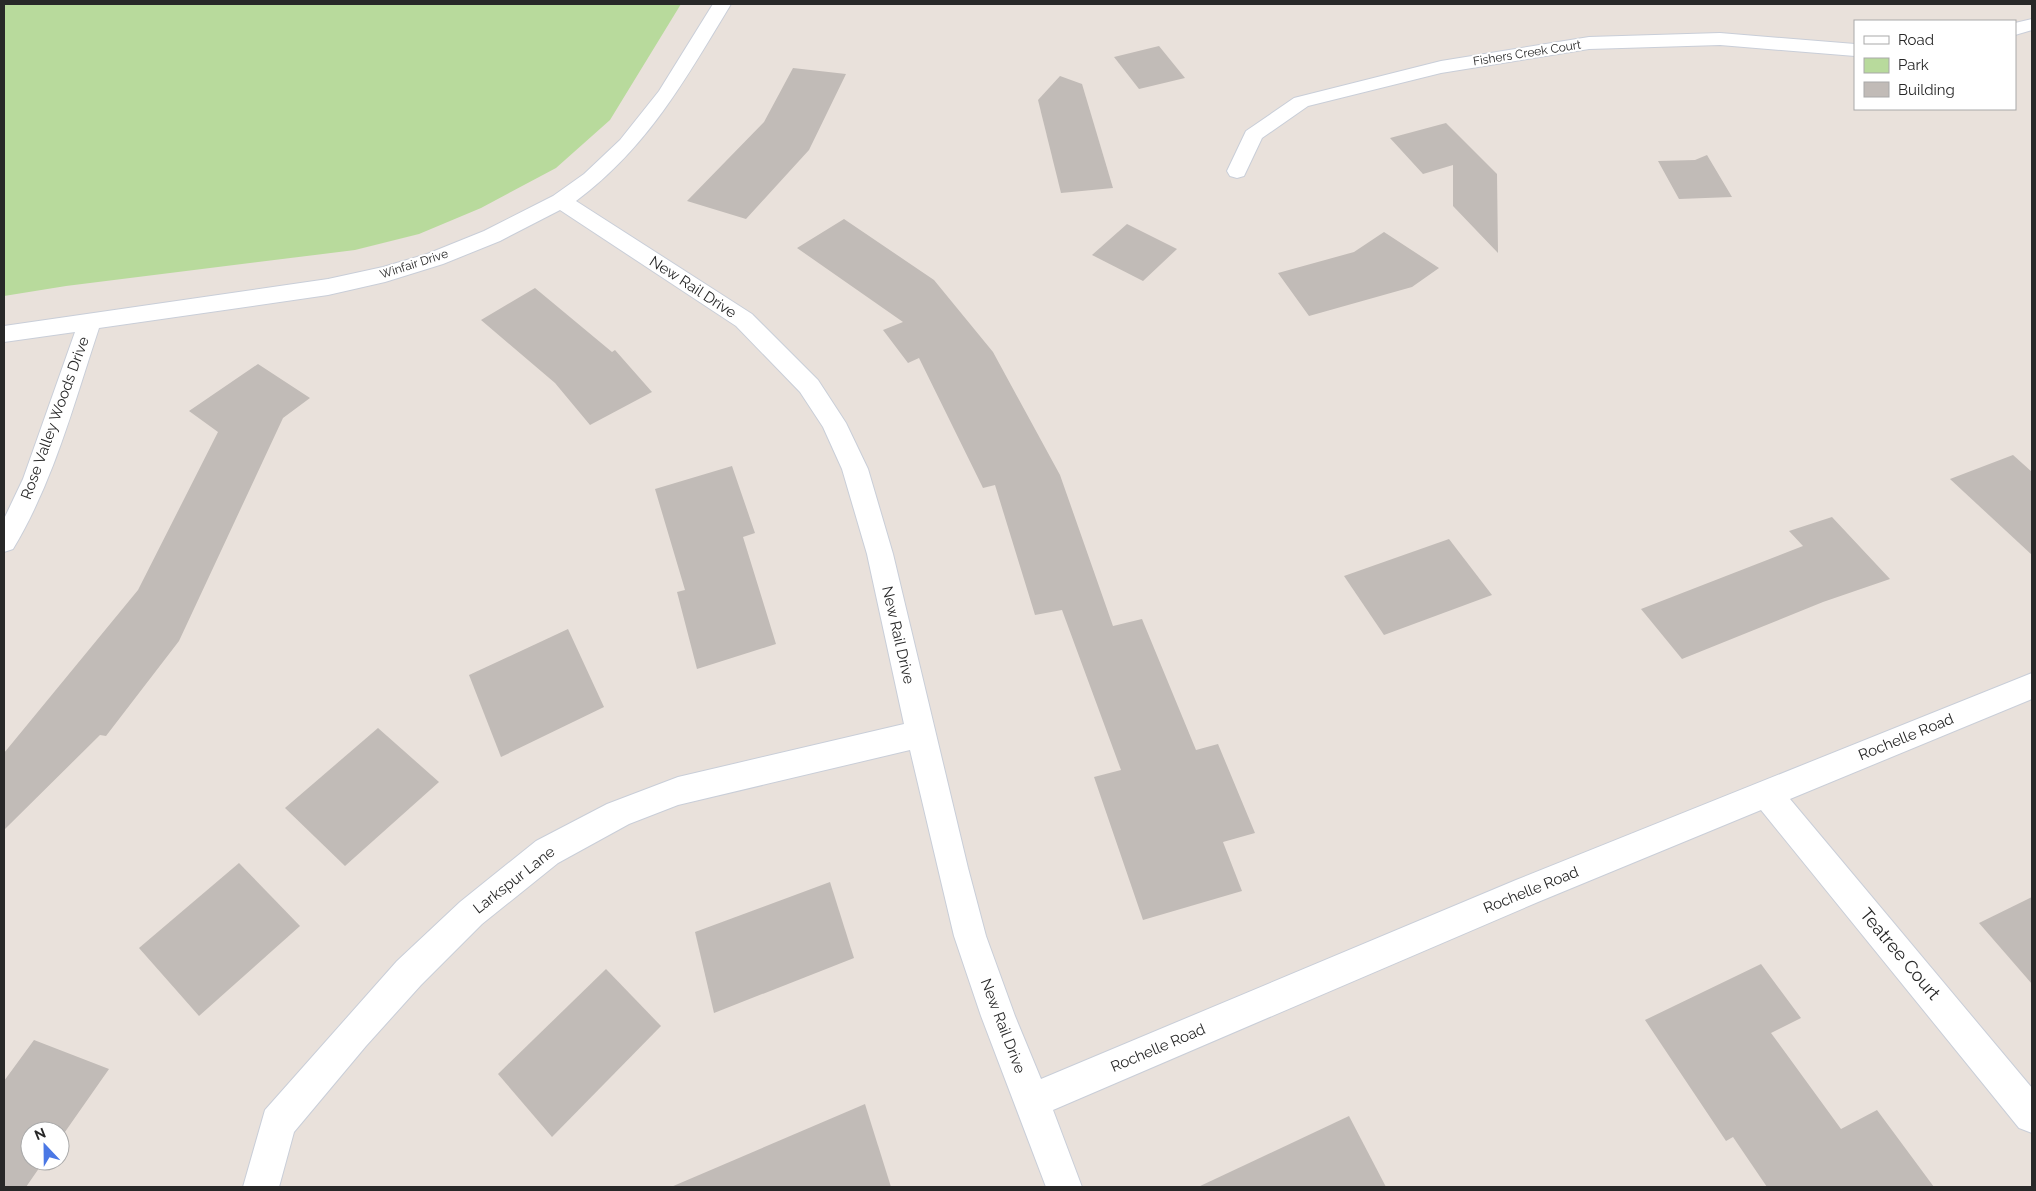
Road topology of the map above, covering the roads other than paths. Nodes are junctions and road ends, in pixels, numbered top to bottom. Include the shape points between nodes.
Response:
1 (722, 4) edge
2 (2032, 24) edge
3 (2016, 29) edge
4 (1854, 50) edge
5 (1237, 170) dead end
6 (561, 201) junction
7 (90, 321) junction
8 (4, 334) edge
9 (4, 541) edge
10 (2032, 686) edge
11 (920, 734) junction
12 (1767, 794) junction
13 (1032, 1101) junction
14 (2032, 1115) edge
15 (261, 1187) edge
16 (1064, 1187) edge

1 - 6 street, Winfair Drive via 667,94 632,137 591,179
2 - 3 street
4 - 5 street, Fishers Creek Court via 1720,38 1589,43 1441,67 1301,102 1253,135
6 - 7 street, Winfair Drive via 492,236 435,259 385,274 328,288
6 - 11 street, New Rail Drive via 744,320 809,386 834,423 855,469 880,554
7 - 8 street, Winfair Drive
7 - 9 street, Rose Valley Woods Drive via 36,479
10 - 12 street, Rochelle Road
11 - 13 street, New Rail Drive via 970,936
11 - 15 street, Larkspur Lane via 678,791 618,814 547,852 472,913 409,973 278,1123
12 - 13 street, Rochelle Road via 1527,891
12 - 14 street, Teatree Court
13 - 16 street, New Rail Drive

